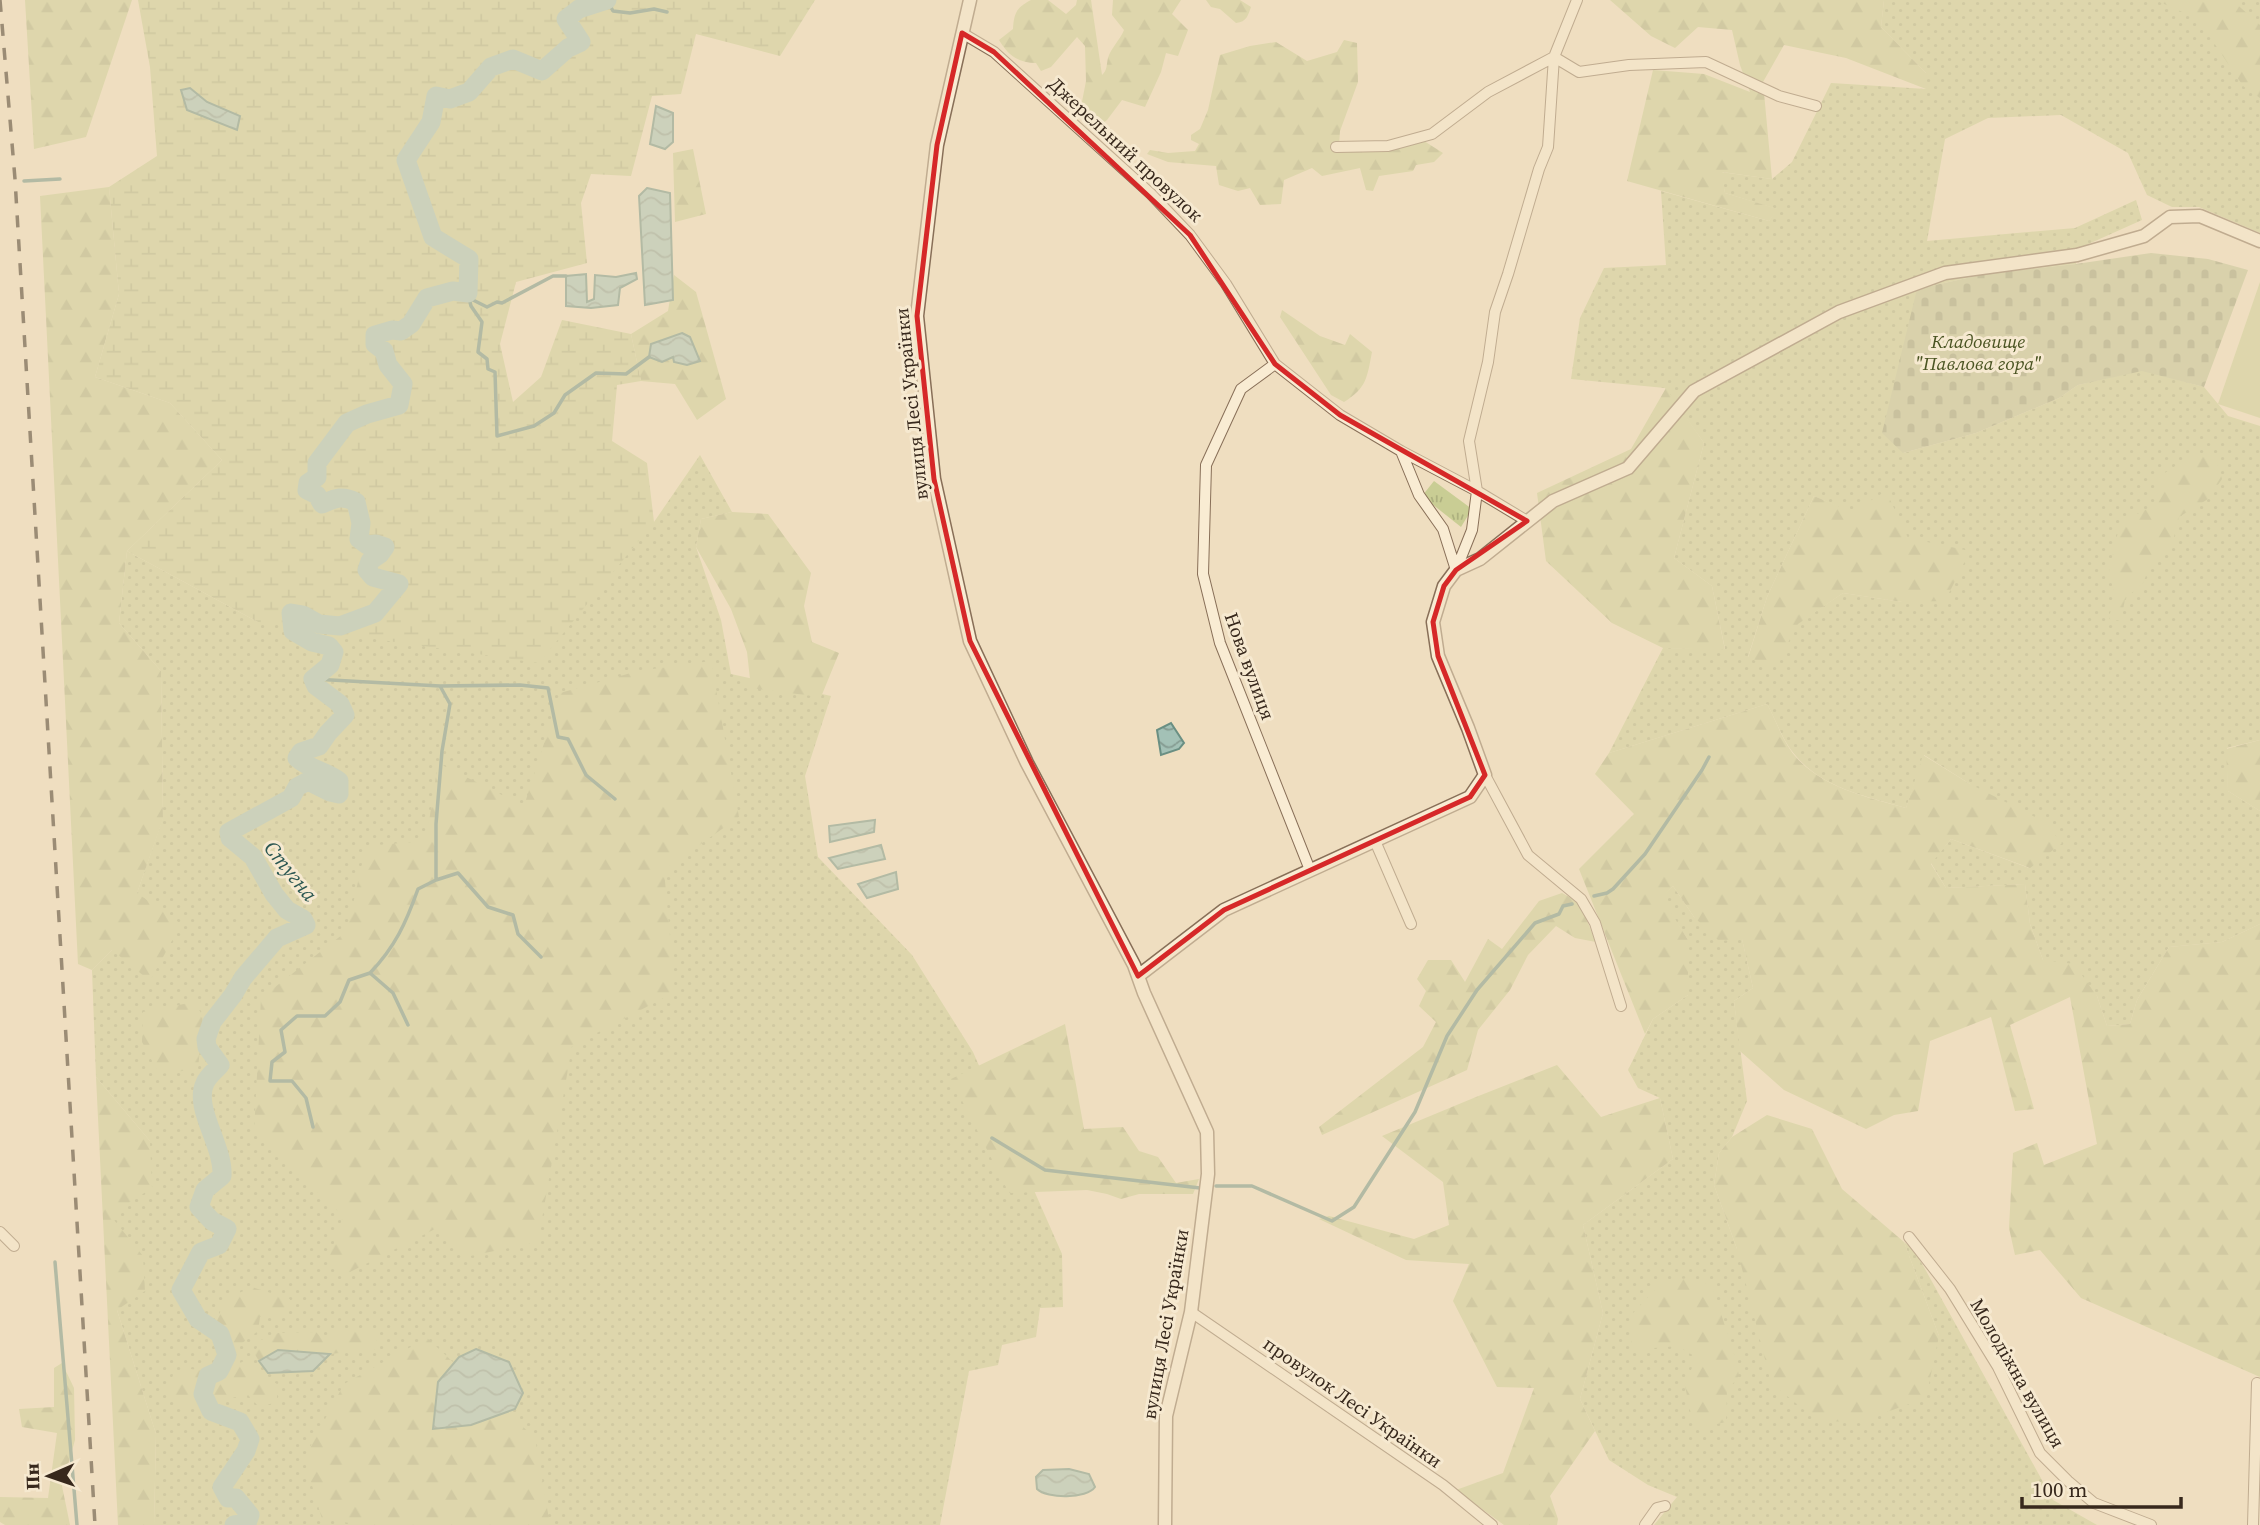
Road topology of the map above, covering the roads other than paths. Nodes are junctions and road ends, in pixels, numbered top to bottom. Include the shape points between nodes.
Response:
1 (971, 0) edge
2 (1577, 0) edge
3 (962, 33) junction
4 (1553, 57) junction
5 (1816, 106) dead end
6 (1336, 147) dead end
7 (2260, 241) edge
8 (1275, 364) junction
9 (1401, 451) junction
10 (1477, 491) junction
11 (1527, 521) junction
12 (1456, 570) junction
13 (1485, 775) junction
14 (1374, 841) junction
15 (1310, 870) junction
16 (1411, 924) dead end
17 (1138, 976) junction
18 (1621, 1006) dead end
19 (0, 1232) edge
20 (1909, 1237) dead end
21 (14, 1246) dead end
22 (1191, 1312) junction
23 (2260, 1384) edge
24 (1665, 1506) dead end
25 (1166, 1525) edge
26 (1492, 1525) edge
27 (1645, 1525) edge
28 (2151, 1525) edge
29 (2253, 1525) edge

1 - 3 street, вулиця Лесі Українки
2 - 4 street
3 - 8 street, Джерельний провулок via 993,52 1182,226 1226,284
3 - 17 street, вулиця Лесі Українки via 937,145 918,316 934,479 970,642
4 - 5 street via 1579,72 1706,62 1779,96
4 - 6 street via 1488,92 1432,134 1388,146
4 - 10 street via 1548,147 1495,312 1469,441
7 - 11 street via 2200,216 2170,217 2144,236 2077,256 1945,273 1839,312 1695,391 1628,468 1553,501
8 - 9 street, Джерельний провулок via 1340,415
8 - 15 street, Нова вулиця via 1241,389 1206,465 1203,574 1220,643
9 - 10 street, Джерельний провулок
9 - 12 street via 1419,495 1443,529
10 - 11 street
10 - 12 street via 1472,530
11 - 12 street via 1480,559
12 - 13 street via 1444,586 1433,622 1438,656
13 - 14 street via 1470,797
13 - 18 street via 1528,855 1581,899 1595,923
14 - 15 street
14 - 16 street
15 - 17 street via 1224,910
17 - 22 street, вулиця Лесі Українки via 1207,1132 1208,1174
19 - 21 street
20 - 28 street, Молодіжна вулиця via 1950,1289 1998,1367 2040,1453 2095,1503
22 - 25 street, вулиця Лесі Українки via 1167,1416
22 - 26 street, провулок Лесі Українки via 1432,1478
23 - 29 street
24 - 27 street via 1657,1508

